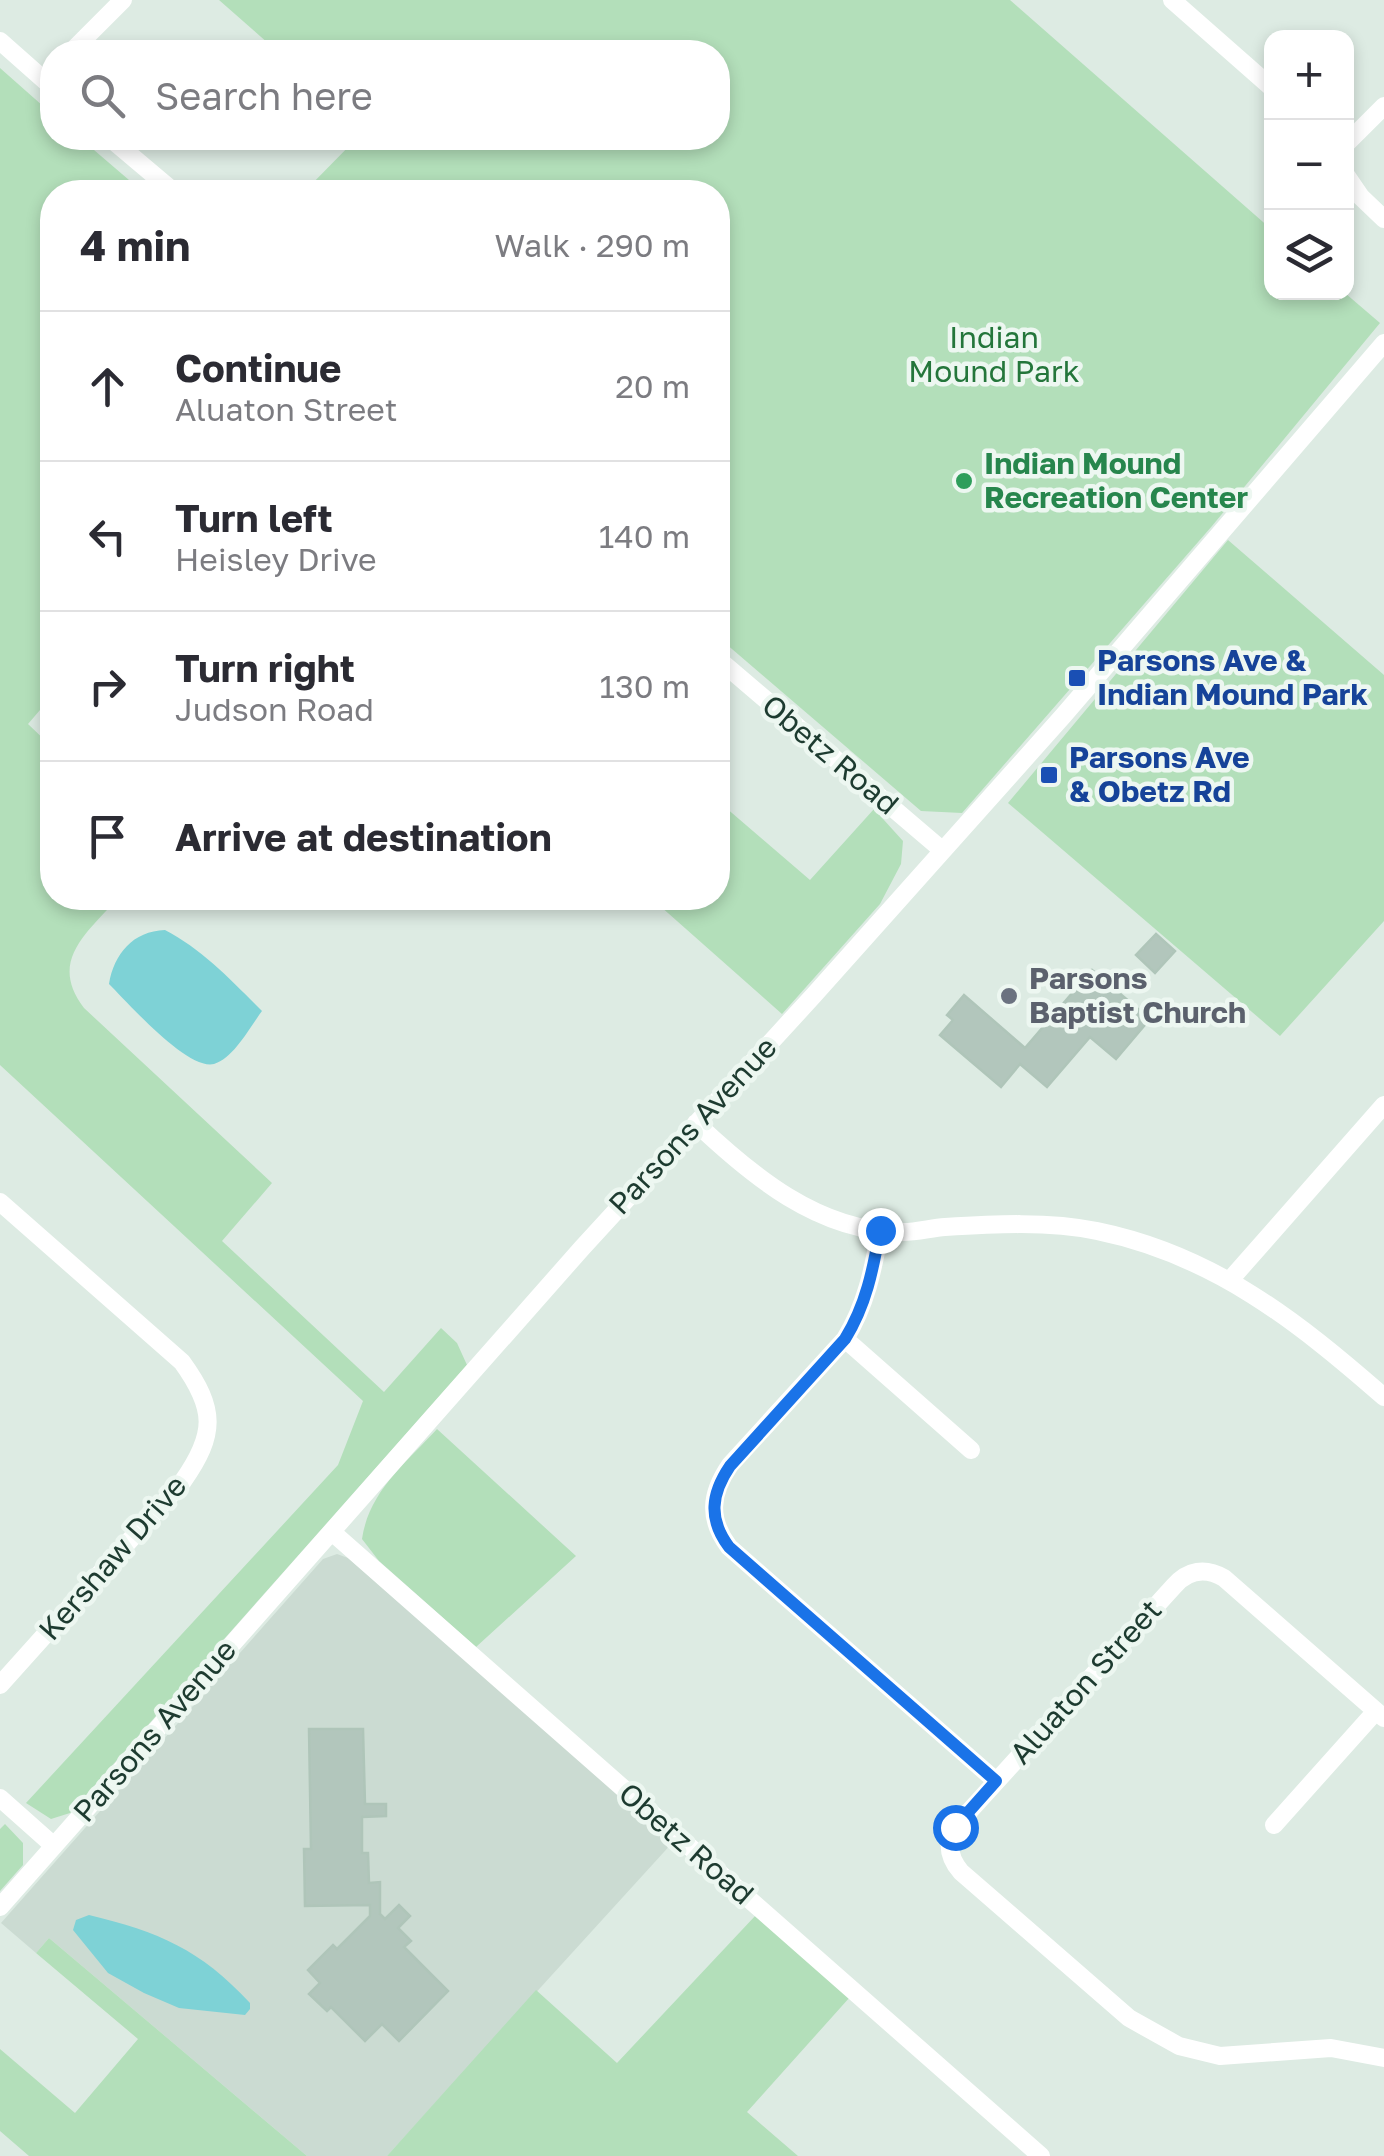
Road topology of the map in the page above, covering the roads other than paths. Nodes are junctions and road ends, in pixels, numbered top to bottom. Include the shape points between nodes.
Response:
1 (123, 0) edge
2 (1172, 0) edge
3 (84, 40) edge
4 (0, 41) edge
5 (40, 72) edge
6 (1264, 81) edge
7 (1384, 106) edge
8 (1354, 136) edge
9 (124, 150) edge
10 (160, 180) edge
11 (1354, 187) edge
12 (1384, 219) edge
13 (1384, 343) edge
14 (730, 669) edge
15 (942, 850) junction
16 (1384, 1104) edge
17 (696, 1123) junction
18 (0, 1202) edge
19 (880, 1230) junction
20 (1230, 1280) junction
21 (845, 1339) junction
22 (1384, 1397) edge
23 (971, 1450) dead end
24 (332, 1532) junction
25 (0, 1685) edge
26 (1380, 1714) edge
27 (996, 1781) junction
28 (0, 1798) edge
29 (1274, 1825) dead end
30 (54, 1846) junction
31 (0, 1907) edge
32 (1384, 2058) edge
33 (1041, 2156) edge

1 - 3 street
2 - 6 street
4 - 5 street
7 - 8 street
9 - 10 street
11 - 12 street
13 - 15 street, Parsons Avenue
14 - 15 street, Obetz Road
15 - 17 street, Parsons Avenue
16 - 20 street
17 - 19 street via 774,1190 819,1213
17 - 24 street, Parsons Avenue
18 - 25 street, Kershaw Drive via 182,1362 201,1388 208,1421 202,1454 183,1481
19 - 20 street via 1036,1225 1095,1231 1164,1248
19 - 21 street via 868,1290
20 - 22 street via 1284,1314
21 - 23 street
21 - 27 street via 719,1482 713,1501 718,1533
24 - 30 street, Parsons Avenue
24 - 33 street, Obetz Road
26 - 27 street, Aluaton Street via 1230,1583 1197,1571 1179,1580
26 - 29 street
27 - 32 street, Aluaton Street via 955,1827 952,1861 1129,2018 1178,2046 1220,2056 1331,2048
28 - 30 street
30 - 31 street, Parsons Avenue

